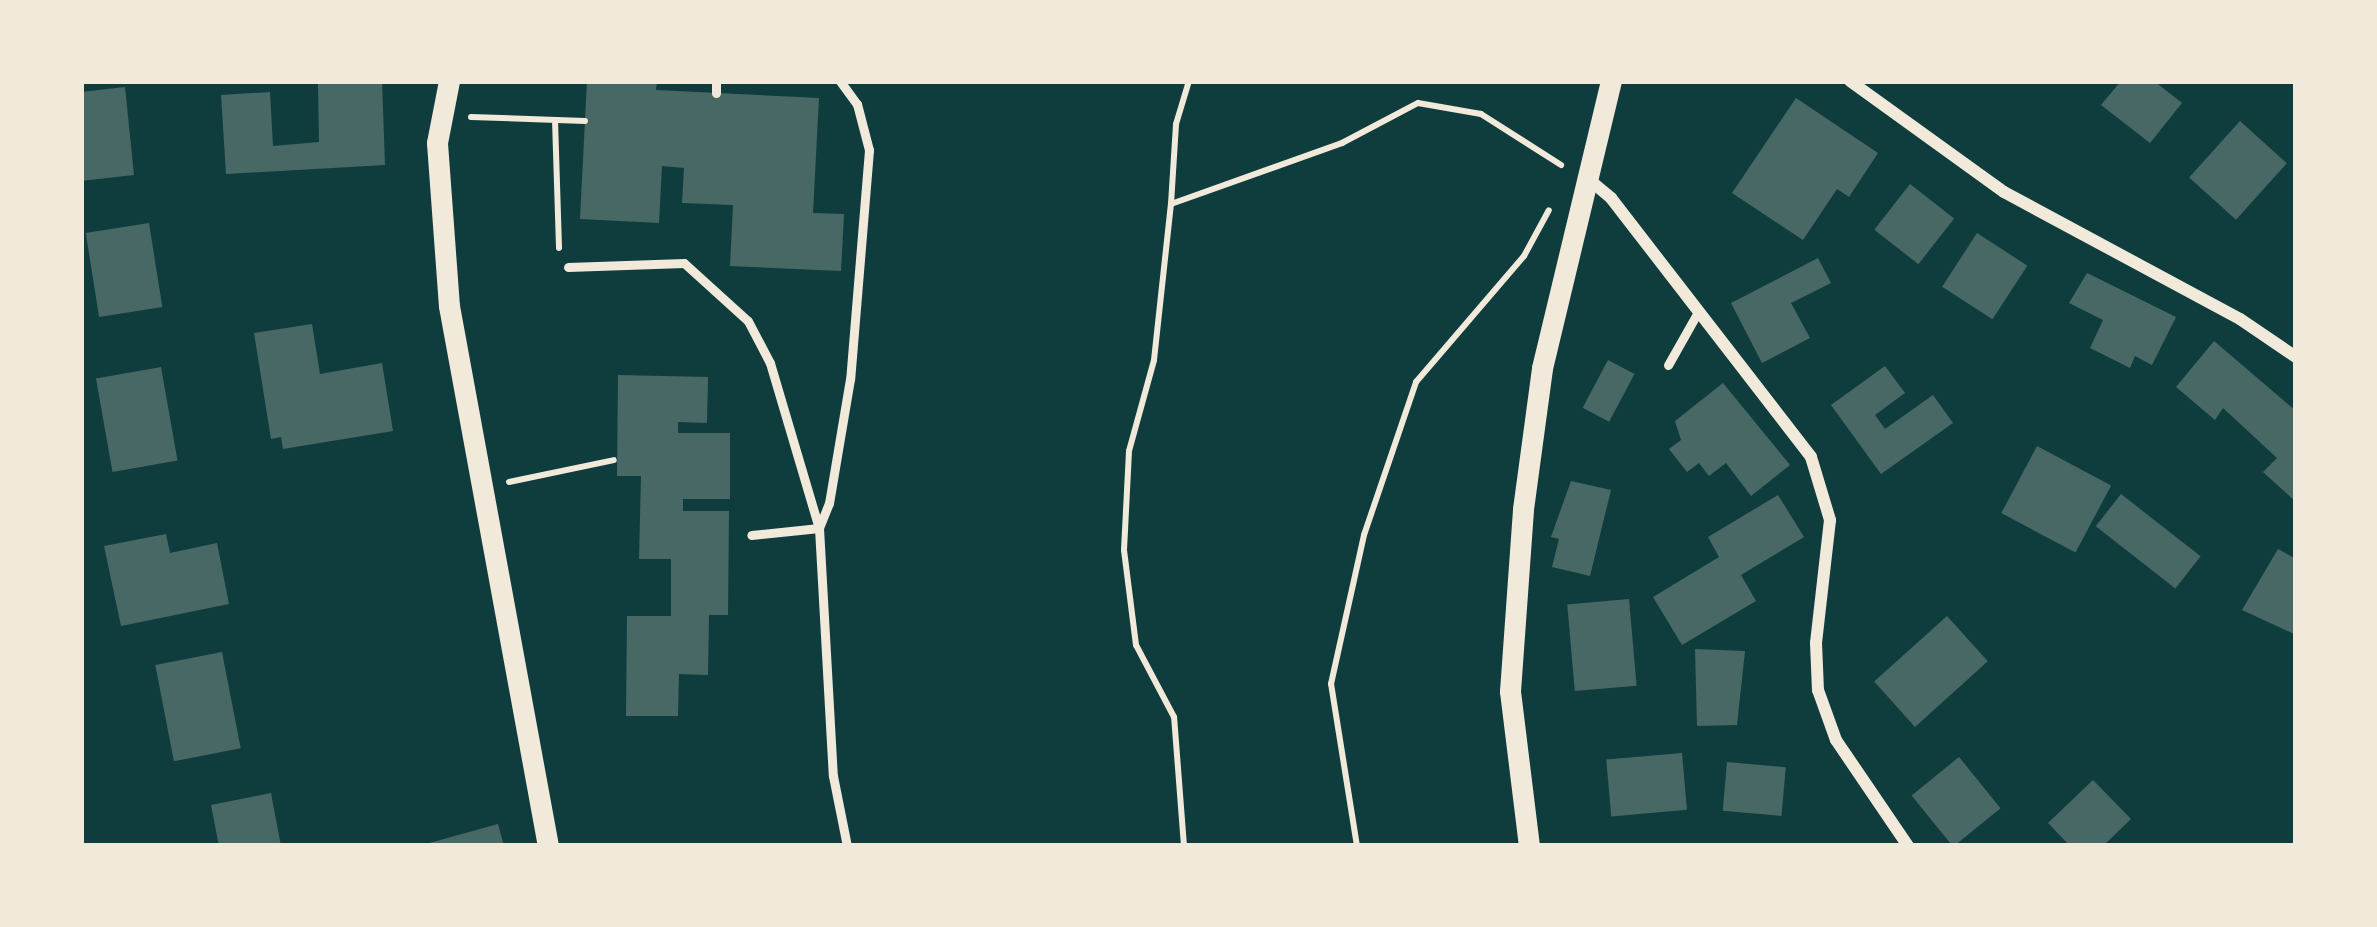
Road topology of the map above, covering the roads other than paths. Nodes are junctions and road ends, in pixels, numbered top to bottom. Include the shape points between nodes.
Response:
1 (449, 81) edge
2 (841, 81) edge
3 (1611, 81) edge
4 (1850, 81) edge
5 (1586, 177) junction
6 (568, 267) road end
7 (1698, 311) junction
8 (2296, 357) edge
9 (1668, 365) dead end
10 (819, 528) junction
11 (752, 535) dead end
12 (548, 846) edge
13 (848, 846) edge
14 (1529, 846) edge
15 (1908, 846) edge

1 - 12 street via 437,143 449,306
2 - 10 lane via 867,134 868,201 850,379
3 - 5 street
4 - 8 street via 2004,192
5 - 7 street
5 - 14 street via 1542,368 1523,509 1510,691
6 - 10 lane via 684,263 748,321 770,363
7 - 9 lane
7 - 15 street via 1811,457 1824,486 1829,551 1818,690 1845,755
10 - 11 lane
10 - 13 lane via 832,776

